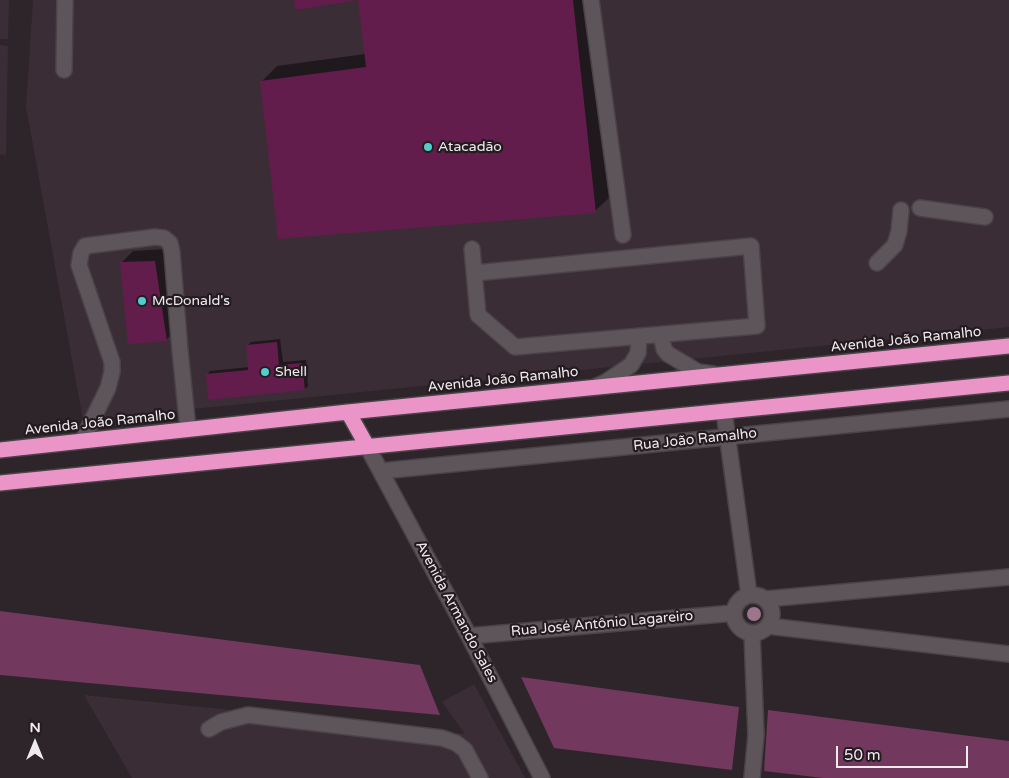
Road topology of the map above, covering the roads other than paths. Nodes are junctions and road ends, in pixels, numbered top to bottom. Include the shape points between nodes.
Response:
1 (65, 0) edge
2 (591, 0) edge
3 (64, 70) dead end
4 (920, 208) dead end
5 (901, 210) dead end
6 (985, 217) dead end
7 (623, 235) dead end
8 (472, 249) dead end
9 (877, 263) dead end
10 (475, 272) junction
11 (661, 334) junction
12 (640, 336) junction
13 (1009, 346) edge
14 (720, 375) junction
15 (1009, 382) edge
16 (594, 387) junction
17 (1009, 408) edge
18 (724, 411) junction
19 (348, 412) junction
20 (188, 429) junction
21 (727, 436) junction
22 (82, 441) junction
23 (367, 446) junction
24 (0, 450) edge
25 (382, 471) junction
26 (0, 483) edge
27 (1009, 577) edge
28 (749, 595) junction
29 (766, 599) junction
30 (734, 613) junction
31 (768, 626) junction
32 (752, 633) junction
33 (469, 636) junction
34 (1009, 654) edge
35 (209, 729) dead end
36 (480, 778) edge
37 (542, 778) edge
38 (752, 778) edge

1 - 3 street
2 - 7 street
4 - 6 street
5 - 9 street via 895,245
8 - 10 street
10 - 11 street via 751,246 757,326
10 - 12 street via 478,316 515,347
11 - 12 street
11 - 14 street via 664,349 678,361 698,372
12 - 16 street via 638,353 631,365
13 - 14 highway, Avenida João Ramalho
14 - 16 highway, Avenida João Ramalho
15 - 18 highway
16 - 19 highway, Avenida João Ramalho
17 - 21 street, Rua João Ramalho
18 - 21 street
18 - 23 highway
19 - 20 highway, Avenida João Ramalho
19 - 23 highway
20 - 22 highway, Avenida João Ramalho
20 - 22 street via 172,252 170,243 155,237 85,246 81,253 79,265 112,362 108,388
21 - 25 street, Rua João Ramalho
21 - 28 street
22 - 24 highway, Avenida João Ramalho
23 - 25 street, Avenida Armando Sales
23 - 26 highway
25 - 33 street, Avenida Armando Sales
27 - 29 street
28 - 29 street
28 - 30 street via 739,601
29 - 31 street via 773,616
30 - 32 street via 737,624
30 - 33 street, Rua José Antônio Lagareiro
31 - 32 street
31 - 34 street
32 - 38 street via 756,734
33 - 37 street, Avenida Armando Sales
35 - 36 street via 221,722 248,715 442,738 465,750

